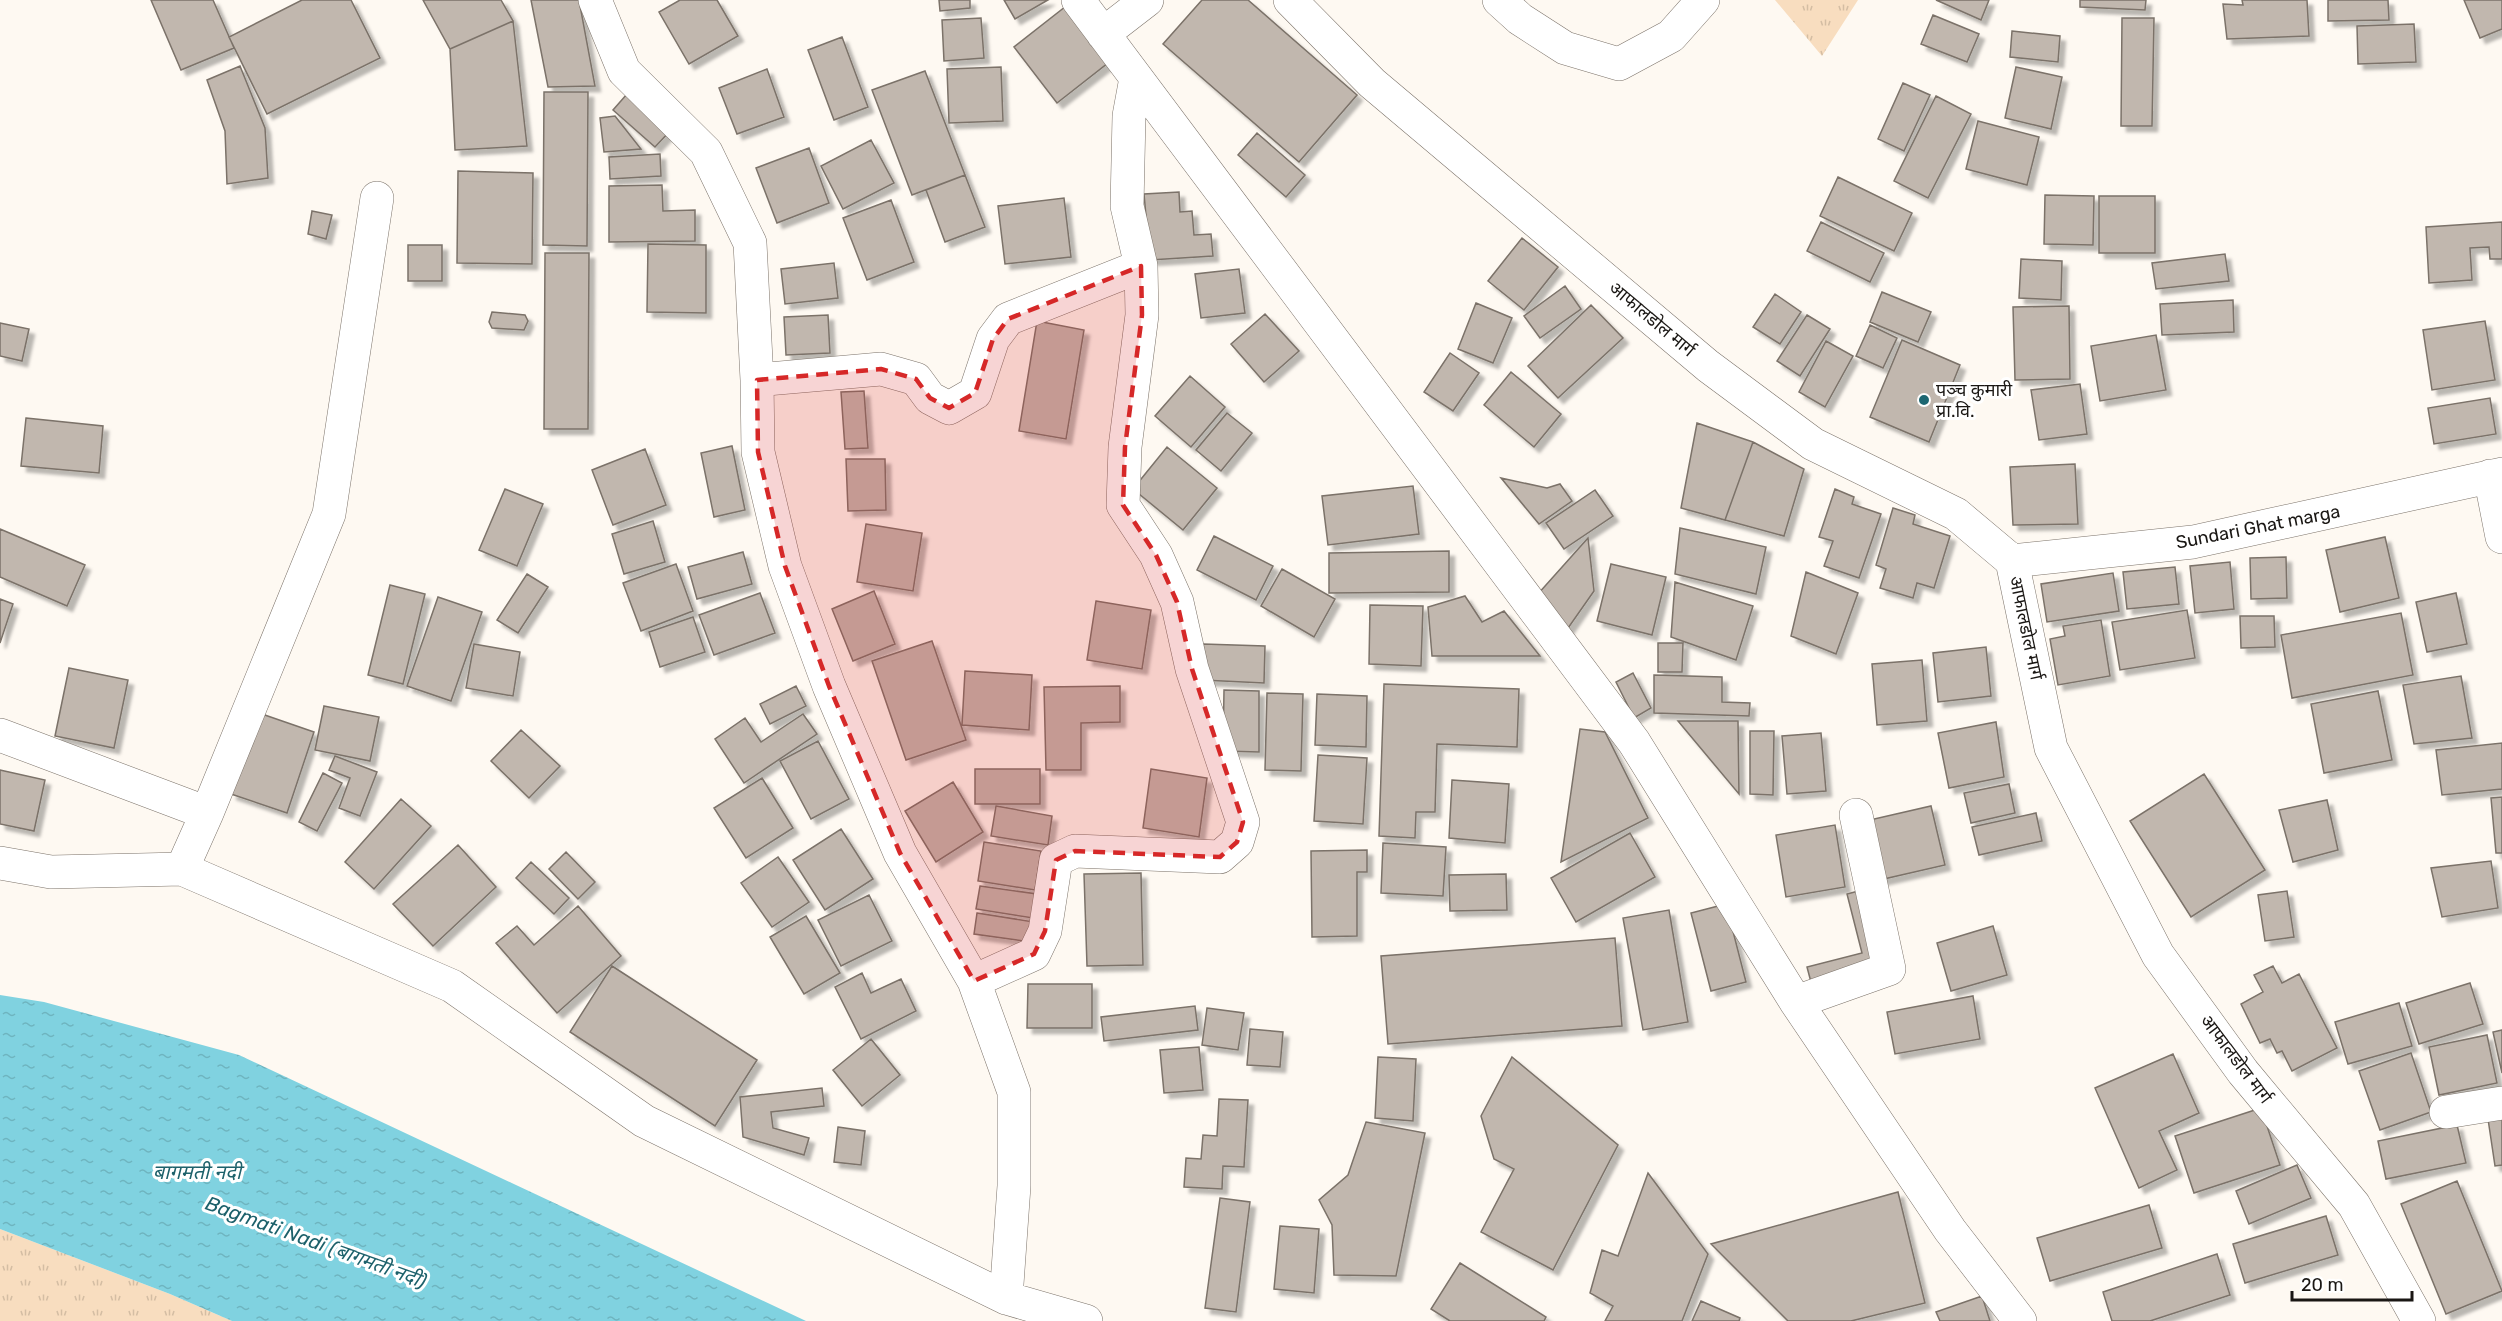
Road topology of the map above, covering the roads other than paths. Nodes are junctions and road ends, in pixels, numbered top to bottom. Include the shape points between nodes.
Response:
1 (595, 0) edge
2 (1078, 0) edge
3 (1148, 0) edge
4 (1290, 0) edge
5 (1499, 0) edge
6 (1703, 0) edge
7 (1103, 34) junction
8 (1136, 78) junction
9 (377, 198) dead end
10 (1141, 266) junction
11 (757, 380) junction
12 (2496, 475) edge
13 (2502, 537) edge
14 (2012, 561) junction
15 (0, 735) edge
16 (207, 813) junction
17 (1856, 815) dead end
18 (0, 863) edge
19 (182, 869) junction
20 (974, 981) junction
21 (1796, 1002) junction
22 (2502, 1103) edge
23 (2446, 1112) dead end
24 (1006, 1298) junction
25 (1086, 1321) edge
26 (2020, 1321) edge
27 (2419, 1321) edge

1 - 11 street via 624,71 706,152 750,243
2 - 7 street
3 - 7 street
4 - 14 street, आफालडोल मार्ग via 1372,83 1708,366 1813,444 1956,514
5 - 6 street via 1521,20 1565,48 1619,64 1671,36
7 - 8 street
8 - 10 street via 1128,116 1127,206
8 - 21 street via 1634,742
9 - 16 street via 329,514
10 - 11 street via 1008,318 993,339 975,393 949,408 930,398 916,379 881,369
10 - 20 street via 1142,315 1125,447 1123,505 1156,555 1177,602 1192,669 1243,822 1236,842 1220,857 1075,850 1056,861 1046,931 1034,954
11 - 20 street via 758,452 789,577 829,686 900,853
12 - 13 street
12 - 14 street, Sundari Ghat marga via 2193,542
14 - 27 street, आफालडोल मार्ग via 2051,748 2158,956 2243,1072 2354,1205
15 - 16 street
16 - 19 street
17 - 21 street via 1890,969
18 - 19 street via 51,872
19 - 24 street via 452,986 644,1121
20 - 24 street via 1014,1092 1014,1186
21 - 26 street via 1950,1230
22 - 23 street
24 - 25 street

